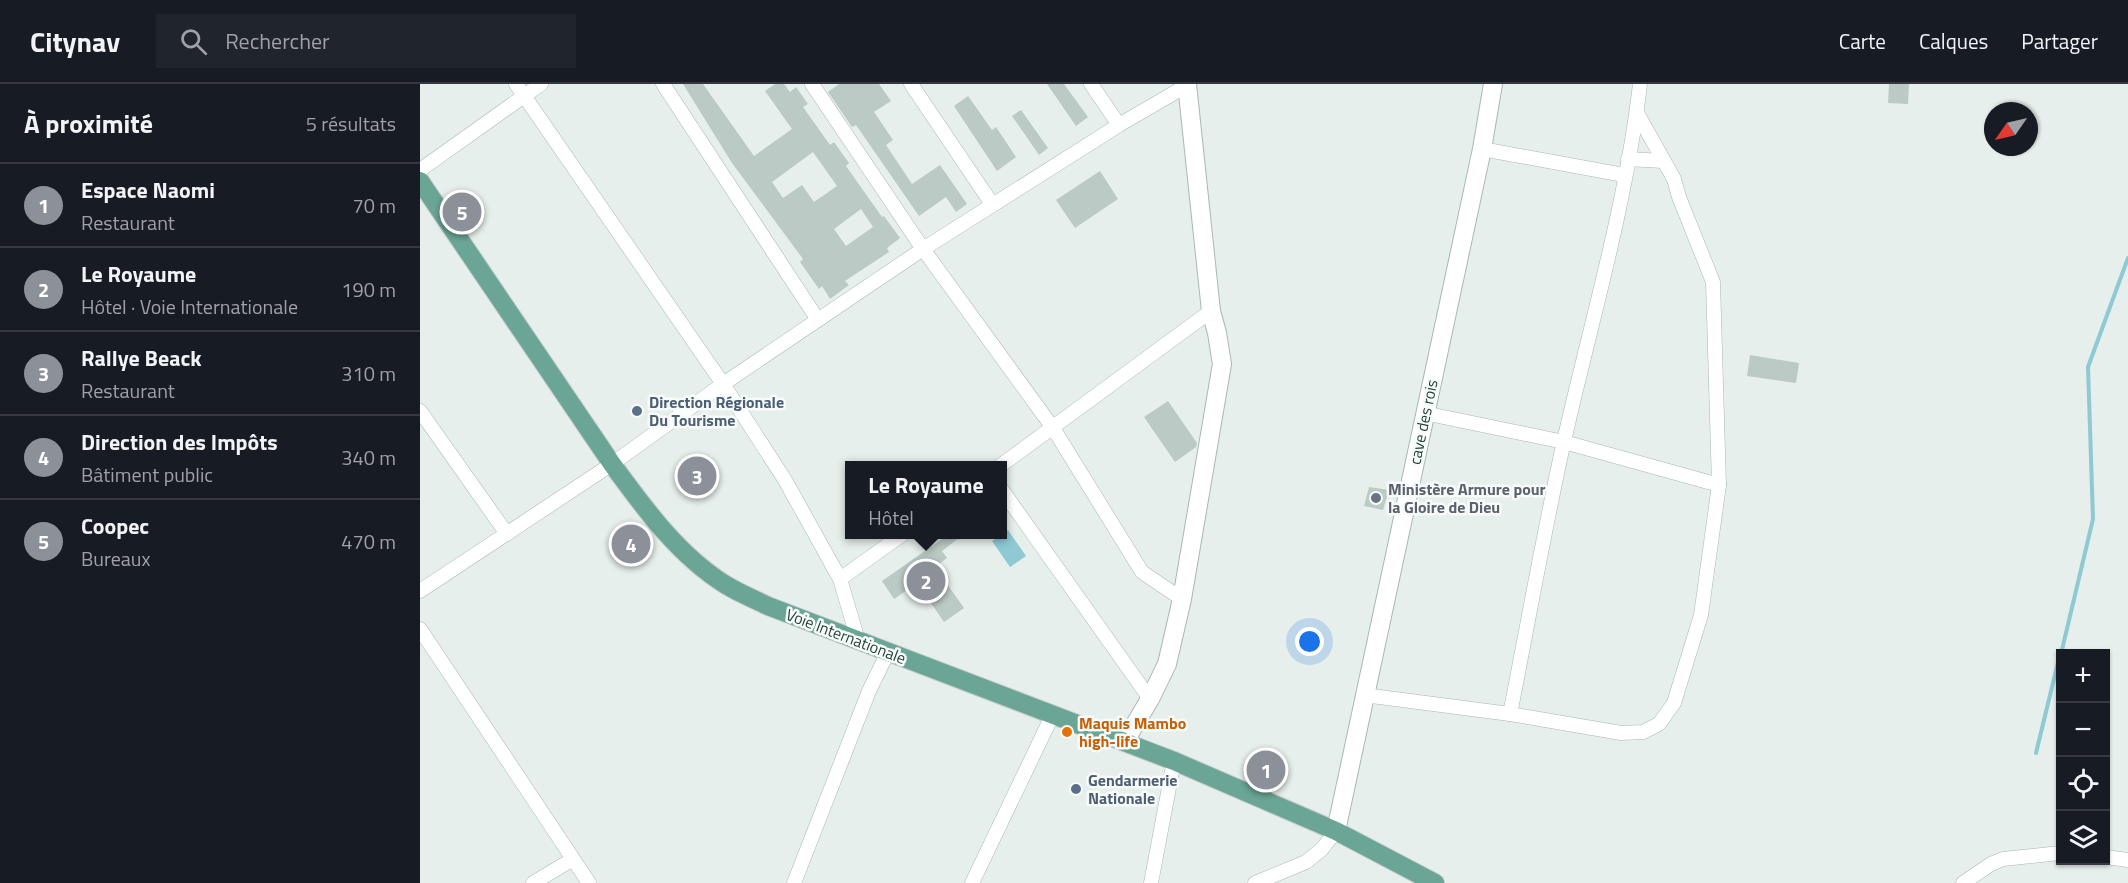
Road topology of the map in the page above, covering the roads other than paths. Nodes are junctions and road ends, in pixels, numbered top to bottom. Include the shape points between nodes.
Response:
1 (541, 84) edge
2 (663, 84) edge
3 (812, 84) edge
4 (911, 84) edge
5 (1091, 84) edge
6 (1493, 84) edge
7 (1640, 84) edge
8 (1187, 85) edge
9 (520, 90) edge
10 (1636, 113) junction
11 (1119, 125) junction
12 (1482, 149) junction
13 (1628, 159) junction
14 (1663, 161) junction
15 (420, 170) edge
16 (1624, 175) junction
17 (420, 181) edge
18 (992, 204) junction
19 (923, 249) junction
20 (1211, 311) junction
21 (818, 320) junction
22 (723, 384) junction
23 (420, 411) edge
24 (1425, 413) junction
25 (1053, 428) junction
26 (1564, 442) junction
27 (1006, 461) edge
28 (612, 464) junction
29 (1719, 484) junction
30 (1007, 497) edge
31 (507, 534) junction
32 (896, 539) edge
33 (840, 579) junction
34 (420, 591) edge
35 (1182, 599) junction
36 (420, 629) edge
37 (858, 640) junction
38 (888, 652) junction
39 (1364, 695) junction
40 (1150, 699) junction
41 (1053, 714) junction
42 (1510, 714) junction
43 (1125, 741) junction
44 (1174, 761) junction
45 (1336, 831) junction
46 (2056, 854) edge
47 (2110, 858) edge
48 (573, 859) junction
49 (2128, 860) edge
50 (533, 883) edge
51 (590, 883) edge
52 (794, 883) edge
53 (972, 883) edge
54 (1150, 883) edge
55 (1254, 883) edge
56 (1434, 883) edge
57 (1963, 883) edge

1 - 9 street
2 - 21 street
3 - 19 street
4 - 18 street
5 - 11 street
6 - 12 street, cave des rois
7 - 10 street
8 - 11 street
8 - 20 street
9 - 15 street
9 - 22 street
10 - 13 street
10 - 14 street
11 - 18 street
12 - 16 street
12 - 24 street, cave des rois
13 - 14 street
13 - 16 street
14 - 29 street via 1674,178 1713,282
16 - 26 street via 1613,238
17 - 28 main road, Voie Internationale
18 - 19 street
19 - 21 street
19 - 25 street
20 - 25 street
20 - 35 street via 1222,364
21 - 22 street
22 - 28 street
22 - 33 street
23 - 31 street
24 - 26 street
24 - 39 street, cave des rois
25 - 27 street
25 - 35 street via 1142,572
26 - 29 street
26 - 42 street
28 - 31 street
28 - 37 main road, Voie Internationale via 642,506 693,561 727,586
29 - 42 street via 1701,615 1674,703 1659,724 1643,732 1621,733
30 - 40 street
31 - 34 street
32 - 33 street
33 - 37 street
35 - 40 street via 1167,664
36 - 48 street
37 - 38 main road, Voie Internationale
38 - 41 main road, Voie Internationale
38 - 52 street
39 - 42 street
39 - 45 street, cave des rois
40 - 43 street
41 - 43 main road, Voie Internationale
41 - 53 street
43 - 44 main road, Voie Internationale
44 - 45 main road, Voie Internationale
44 - 54 street
45 - 55 street via 1306,862
45 - 56 main road, Voie Internationale
46 - 57 street via 2003,859
47 - 49 street
48 - 50 street
48 - 51 street

